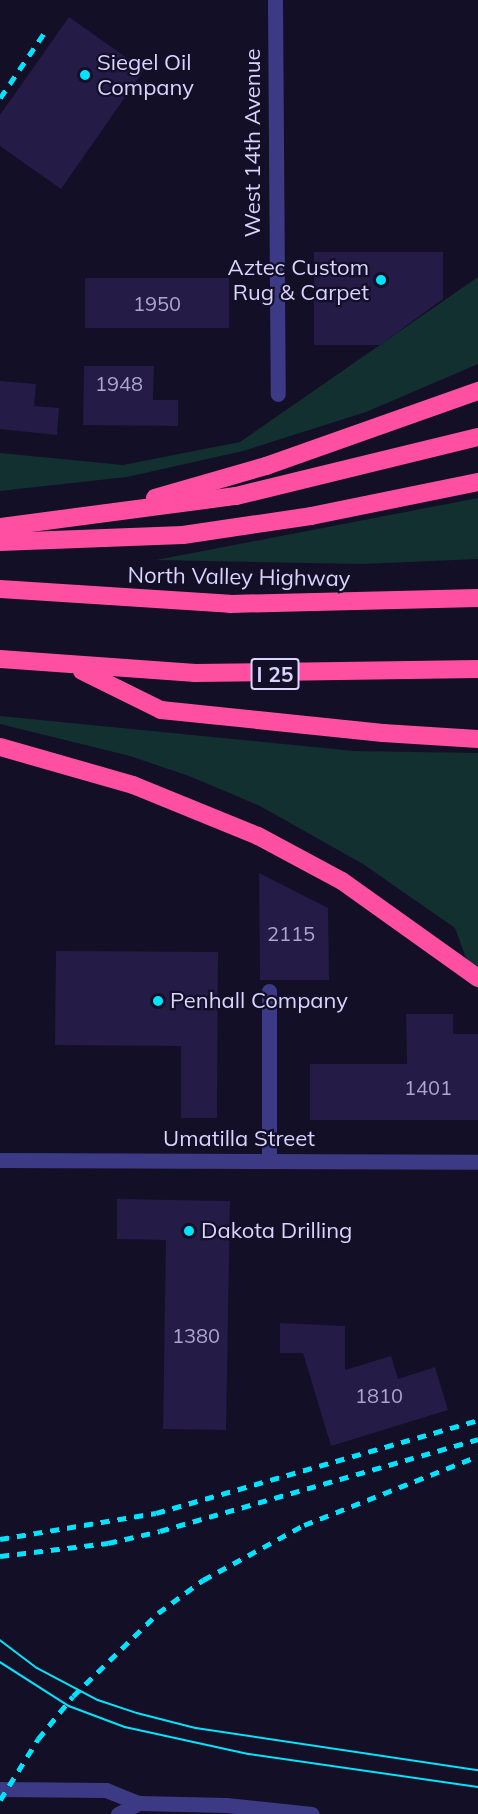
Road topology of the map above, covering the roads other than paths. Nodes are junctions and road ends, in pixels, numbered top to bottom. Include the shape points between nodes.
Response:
1 (274, 0) edge
2 (478, 391) edge
3 (278, 394) dead end
4 (478, 437) edge
5 (478, 482) edge
6 (30, 524) junction
7 (0, 527) edge
8 (0, 542) edge
9 (0, 589) edge
10 (478, 598) edge
11 (0, 659) edge
12 (73, 666) junction
13 (478, 669) edge
14 (478, 739) edge
15 (0, 747) edge
16 (478, 978) edge
17 (269, 991) dead end
18 (0, 1160) edge
19 (270, 1161) junction
20 (478, 1162) edge
21 (0, 1789) edge
22 (140, 1803) junction
23 (118, 1814) edge
24 (312, 1814) edge

1 - 3 street, West 14th Avenue
2 - 6 highway via 190,489
4 - 6 highway via 236,496
5 - 8 highway via 311,516 194,534
6 - 7 highway
9 - 10 highway, North Valley Highway via 230,604
11 - 12 highway, I 25
12 - 13 highway, I 25 via 264,674
12 - 14 highway via 160,710 383,734
15 - 16 highway via 133,785 258,836 342,881
17 - 19 street
18 - 19 street, Umatilla Street
19 - 20 street, Umatilla Street
21 - 22 street via 106,1790
22 - 23 street
22 - 24 street via 226,1805

